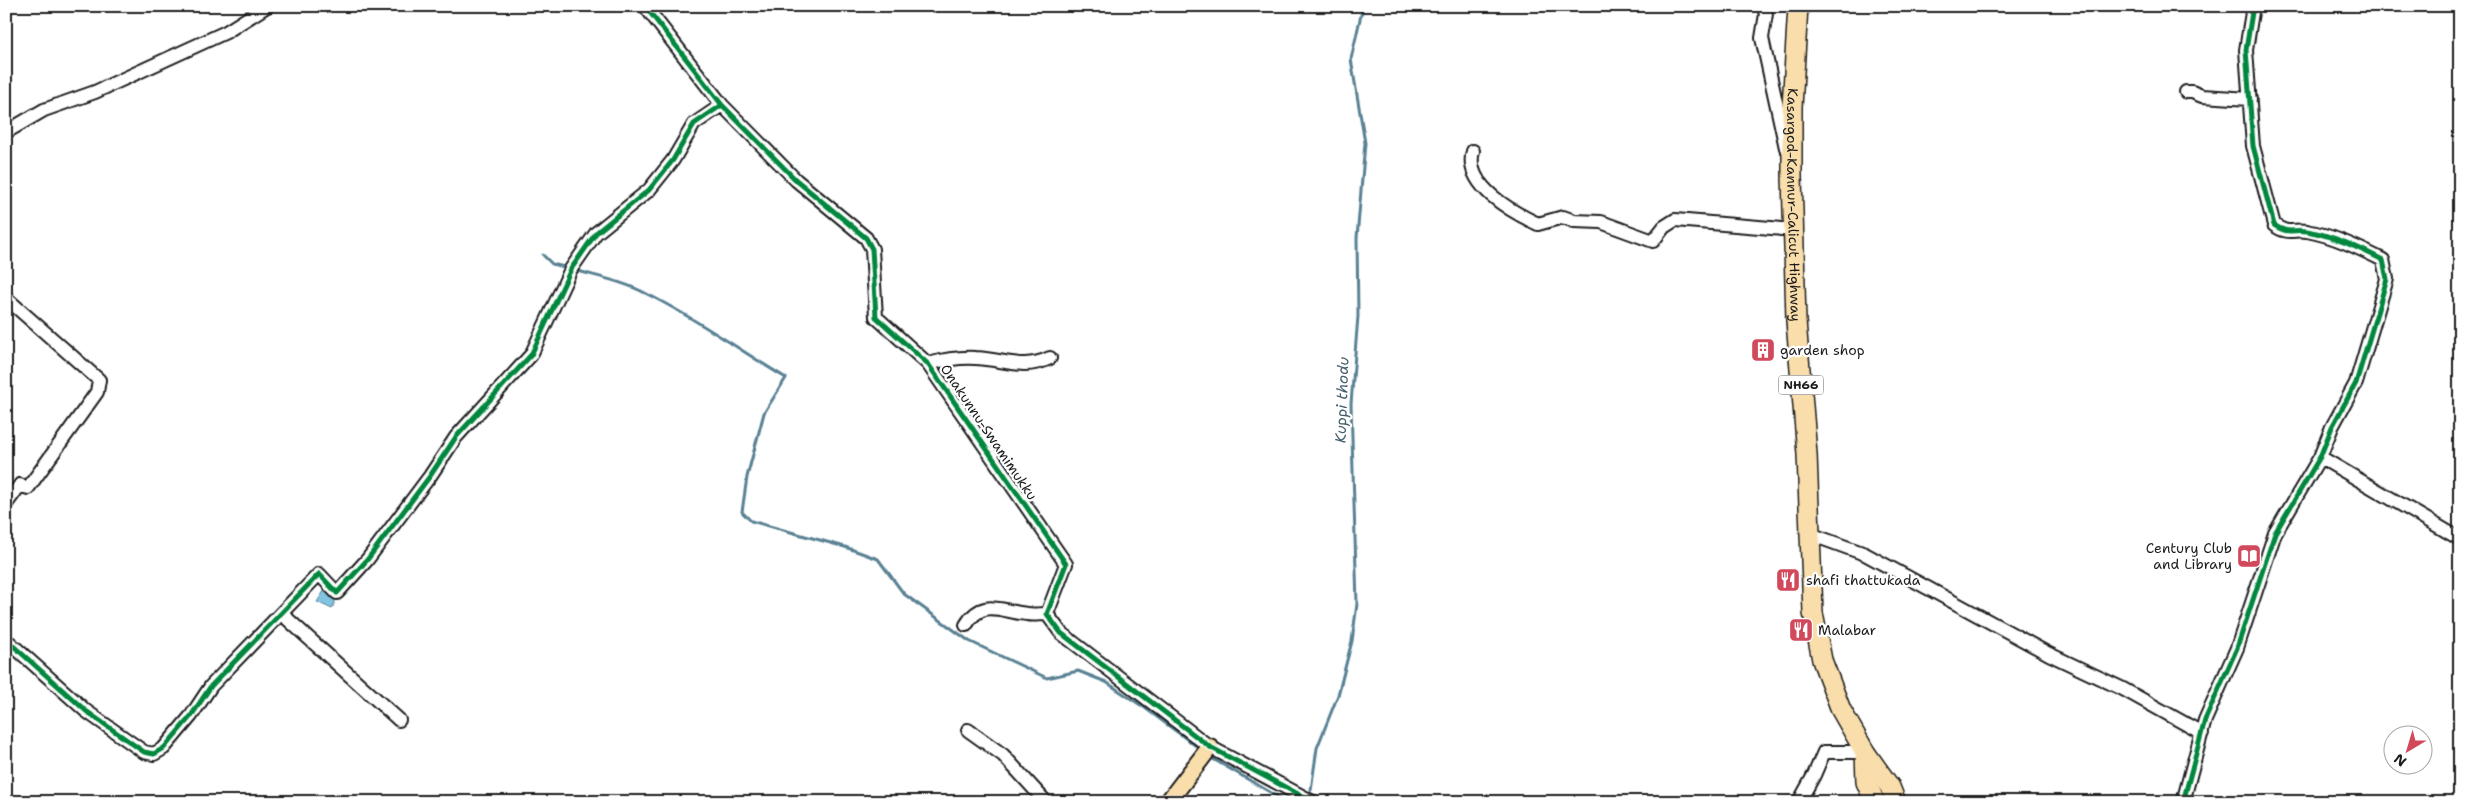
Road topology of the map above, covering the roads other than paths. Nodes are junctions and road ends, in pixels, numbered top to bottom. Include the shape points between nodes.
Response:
1 (267, 6) edge
2 (645, 6) edge
3 (1763, 6) edge
4 (1798, 6) edge
5 (2253, 6) edge
6 (2186, 92) dead end
7 (2250, 99) junction
8 (722, 105) junction
9 (6, 132) edge
10 (1473, 151) dead end
11 (1792, 174) junction
12 (1794, 230) junction
13 (6, 298) edge
14 (1050, 358) dead end
15 (928, 364) junction
16 (2320, 457) junction
17 (6, 504) edge
18 (1810, 534) junction
19 (2460, 539) edge
20 (282, 614) junction
21 (1047, 614) junction
22 (966, 624) dead end
23 (7, 644) edge
24 (399, 720) dead end
25 (968, 730) dead end
26 (2202, 733) junction
27 (1210, 747) junction
28 (1865, 752) junction
29 (1893, 794) edge
30 (1046, 802) edge
31 (1168, 802) edge
32 (1313, 802) edge
33 (1799, 802) edge
34 (1875, 802) edge
35 (1904, 802) edge
36 (2183, 802) edge

1 - 9 street via 226,32 95,92 44,110
2 - 8 street, Onakunnu-Swamimukku
3 - 11 street via 1766,14 1762,38
4 - 11 highway, Kasargod-Kannur-Calicut Highway / NH66
5 - 7 street via 2246,50
6 - 7 street
7 - 16 street via 2253,146 2274,225 2284,232 2306,231 2350,244 2383,260 2387,279 2356,383
8 - 15 street, Onakunnu-Swamimukku via 796,180 866,238 872,249 876,317
8 - 20 street via 694,124 673,160 649,190 596,233 571,268 531,355 456,437 367,560 338,593 319,574
10 - 12 street via 1470,161 1487,191 1511,210 1538,224 1563,217 1574,221 1589,220 1653,241 1664,227 1675,220
11 - 12 highway, Kasargod-Kannur-Calicut Highway / NH66
12 - 18 highway, Kasargod-Kannur-Calicut Highway / NH66 via 1796,321
13 - 17 street via 99,380 97,392 45,467 28,488 20,485
14 - 15 street via 1031,365 975,358
15 - 21 street, Onakunnu-Swamimukku via 1066,564
16 - 19 street
16 - 26 street via 2275,534 2237,648
18 - 26 street via 1865,554
18 - 28 highway, Kasargod-Kannur-Calicut Highway / NH66 via 1814,613 1822,660 1841,710
20 - 23 street via 211,686 191,716 164,748 154,754 144,752 86,711
20 - 24 street
21 - 22 street via 986,608
21 - 27 street via 1061,633
25 - 30 street via 1003,755
26 - 36 street
27 - 31 main road
27 - 32 street
28 - 29 highway, Kasargod-Kannur-Calicut Highway / NH66
28 - 33 street via 1824,752
28 - 34 highway, Kasargod-Kannur-Calicut Highway / NH66 via 1866,782
29 - 35 street

